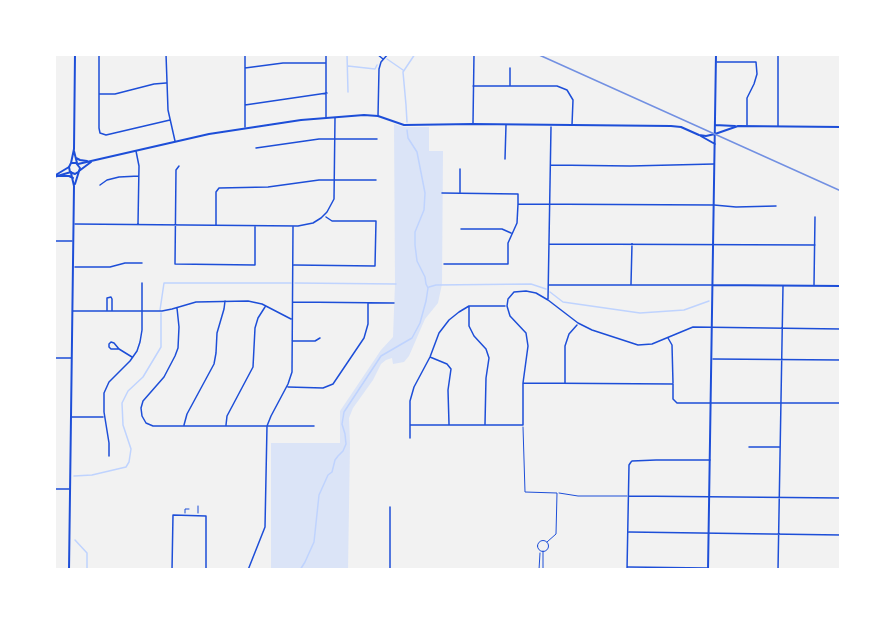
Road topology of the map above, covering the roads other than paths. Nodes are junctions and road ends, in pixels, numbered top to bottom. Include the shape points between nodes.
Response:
1 (75, 54) edge
2 (99, 54) edge
3 (166, 54) edge
4 (245, 54) edge
5 (326, 54) edge
6 (377, 54) edge
7 (388, 54) edge
8 (474, 54) edge
9 (716, 54) edge
10 (778, 54) edge
11 (384, 59) junction
12 (716, 62) junction
13 (326, 63) junction
14 (245, 68) junction
15 (510, 68) dead end
16 (167, 82) junction
17 (473, 86) junction
18 (510, 86) junction
19 (327, 93) junction
20 (99, 94) junction
21 (245, 105) junction
22 (378, 116) junction
23 (326, 117) junction
24 (335, 117) junction
25 (170, 120) junction
26 (473, 124) junction
27 (506, 124) junction
28 (551, 124) junction
29 (572, 124) junction
30 (715, 125) junction
31 (738, 126) junction
32 (747, 126) junction
33 (778, 127) junction
34 (841, 127) edge
35 (246, 128) junction
36 (715, 134) junction
37 (699, 135) junction
38 (335, 138) junction
39 (377, 139) dead end
40 (175, 141) junction
41 (715, 144) junction
42 (256, 148) dead end
43 (74, 149) junction
44 (136, 150) junction
45 (76, 157) junction
46 (505, 159) dead end
47 (93, 161) junction
48 (87, 162) junction
49 (77, 163) junction
50 (714, 164) junction
51 (70, 165) junction
52 (551, 165) junction
53 (179, 166) dead end
54 (460, 169) dead end
55 (79, 171) junction
56 (71, 173) junction
57 (139, 176) junction
58 (55, 177) edge
59 (73, 178) junction
60 (335, 180) junction
61 (376, 180) dead end
62 (100, 185) dead end
63 (74, 186) junction
64 (442, 193) dead end
65 (460, 193) junction
66 (518, 204) junction
67 (550, 204) junction
68 (714, 205) junction
69 (776, 206) dead end
70 (324, 215) junction
71 (815, 217) dead end
72 (74, 224) junction
73 (138, 225) junction
74 (176, 225) junction
75 (216, 225) junction
76 (255, 226) junction
77 (293, 226) junction
78 (461, 229) dead end
79 (512, 233) junction
80 (54, 241) edge
81 (73, 241) junction
82 (549, 244) junction
83 (632, 244) junction
84 (714, 244) junction
85 (815, 245) junction
86 (142, 263) dead end
87 (444, 264) dead end
88 (293, 265) junction
89 (73, 267) junction
90 (142, 284) dead end
91 (548, 285) junction
92 (631, 285) junction
93 (713, 285) junction
94 (783, 285) junction
95 (814, 286) junction
96 (841, 286) edge
97 (548, 300) junction
98 (225, 301) junction
99 (292, 302) junction
100 (368, 303) junction
101 (394, 303) dead end
102 (266, 306) junction
103 (469, 306) junction
104 (507, 306) junction
105 (177, 308) junction
106 (72, 311) junction
107 (107, 311) junction
108 (112, 311) junction
109 (142, 311) junction
110 (292, 320) junction
111 (578, 323) junction
112 (712, 327) junction
113 (782, 328) junction
114 (841, 329) edge
115 (320, 338) dead end
116 (668, 338) junction
117 (292, 341) junction
118 (119, 349) dead end
119 (430, 357) junction
120 (54, 358) edge
121 (72, 358) junction
122 (133, 358) junction
123 (712, 359) junction
124 (781, 360) junction
125 (841, 360) edge
126 (522, 383) junction
127 (565, 383) junction
128 (673, 384) junction
129 (287, 387) junction
130 (711, 402) junction
131 (781, 403) junction
132 (841, 403) edge
133 (71, 417) junction
134 (104, 417) junction
135 (411, 425) junction
136 (449, 425) junction
137 (485, 425) junction
138 (523, 425) junction
139 (184, 426) junction
140 (226, 426) junction
141 (267, 426) junction
142 (314, 426) dead end
143 (410, 438) dead end
144 (749, 447) dead end
145 (780, 447) junction
146 (109, 456) dead end
147 (711, 460) junction
148 (54, 489) edge
149 (70, 489) junction
150 (557, 493) junction
151 (629, 496) junction
152 (710, 496) junction
153 (779, 498) junction
154 (841, 498) edge
155 (198, 506) dead end
156 (390, 507) dead end
157 (189, 509) dead end
158 (185, 515) junction
159 (198, 515) junction
160 (629, 532) junction
161 (709, 533) junction
162 (778, 534) junction
163 (841, 535) edge
164 (547, 542) junction
165 (540, 551) junction
166 (543, 551) junction
167 (627, 569) edge
168 (708, 569) edge
169 (738, 569) edge
170 (69, 570) edge
171 (172, 570) edge
172 (206, 570) edge
173 (248, 570) edge
174 (390, 570) edge
175 (539, 570) edge
176 (543, 570) edge
177 (778, 570) edge

1 - 43 street
2 - 20 street
3 - 16 street
4 - 14 street
5 - 13 street
6 - 11 street
7 - 11 street
8 - 17 street
9 - 12 street
10 - 33 street
11 - 22 street via 379,69
12 - 30 street
12 - 32 street via 756,62 757,74 747,98
13 - 14 street
13 - 19 street
14 - 21 street
15 - 18 street
16 - 20 street
16 - 25 street
17 - 18 street
17 - 26 street
18 - 29 street via 557,86 567,90 573,100
19 - 21 street
19 - 23 street
20 - 25 street via 102,134
21 - 35 street
22 - 24 street
22 - 26 street via 404,125
23 - 24 street
23 - 35 street
24 - 38 street
25 - 40 street
26 - 27 street
27 - 28 street
27 - 46 street
28 - 29 street
28 - 52 street
29 - 37 street via 671,126
30 - 31 street
30 - 36 street
31 - 32 street
31 - 36 street
32 - 33 street
33 - 34 street
35 - 40 street
36 - 37 street
36 - 41 street
37 - 41 street
38 - 39 street
38 - 42 street
38 - 60 street
40 - 44 street
41 - 50 street
43 - 45 street
43 - 51 street
44 - 47 street
44 - 57 street
45 - 48 street
45 - 49 street
47 - 48 street
47 - 55 street
48 - 49 street
49 - 51 street
49 - 55 street
50 - 52 street
50 - 68 street
51 - 56 street
51 - 58 street
52 - 67 street
53 - 74 street
54 - 65 street
55 - 56 street
55 - 63 street
56 - 58 street
56 - 59 street
57 - 62 street via 113,178
57 - 73 street
58 - 59 street
59 - 63 street
60 - 61 street
60 - 70 street via 334,199
60 - 75 street via 219,188
63 - 72 street
64 - 65 street
65 - 66 street via 518,194
66 - 67 street
66 - 79 street via 518,224
67 - 68 street
67 - 82 street
68 - 69 street
68 - 84 street
70 - 77 street via 308,225
70 - 88 street via 332,221 376,221 375,266
71 - 85 street
72 - 73 street
72 - 81 street
73 - 74 street
74 - 75 street
74 - 76 street via 175,264 255,265
75 - 76 street
76 - 77 street
77 - 88 street
78 - 79 street via 502,229
79 - 87 street via 508,264
80 - 81 street
81 - 89 street
82 - 83 street
82 - 91 street
83 - 84 street
83 - 92 street
84 - 85 street
84 - 93 street
85 - 95 street
86 - 89 street
88 - 99 street
89 - 106 street
90 - 109 street
91 - 92 street
91 - 97 street
92 - 93 street
93 - 94 street
93 - 112 street
94 - 95 street
94 - 113 street
95 - 96 street
97 - 104 street via 536,293 514,292
97 - 111 street
98 - 102 street
98 - 105 street via 196,302
98 - 139 street via 214,364
99 - 100 street
99 - 110 street
100 - 101 street
100 - 129 street via 364,338 333,384 323,388
102 - 110 street
102 - 140 street via 255,328 253,367 227,416
103 - 104 street
103 - 119 street via 439,333
103 - 137 street via 469,326 489,358
104 - 126 street via 510,316 526,333 528,346
105 - 109 street
105 - 139 street via 179,336 175,356 141,408 142,416 151,426
106 - 107 street
106 - 121 street
107 - 108 street
107 - 108 street via 110,297
108 - 109 street
109 - 122 street via 141,338
110 - 117 street
111 - 116 street via 638,345
111 - 127 street via 565,346
112 - 113 street
112 - 116 street via 693,327
112 - 123 street
113 - 114 street
113 - 124 street
115 - 117 street
116 - 128 street via 672,345
117 - 129 street via 292,372
118 - 122 street
119 - 135 street via 410,401
119 - 136 street via 451,369
120 - 121 street
121 - 133 street
122 - 134 street via 106,387
123 - 124 street
123 - 130 street
124 - 125 street
124 - 131 street
126 - 127 street
126 - 138 street
127 - 128 street
128 - 130 street via 673,399 677,403
129 - 141 street
130 - 131 street
130 - 147 street
131 - 132 street
131 - 145 street
133 - 134 street
133 - 149 street
134 - 146 street
135 - 136 street
135 - 143 street
136 - 137 street
137 - 138 street
138 - 150 lane via 525,492
139 - 140 street
140 - 141 street
141 - 142 street
141 - 173 street via 265,526
144 - 145 street
145 - 153 street
147 - 151 street via 632,461
147 - 152 street
148 - 149 street
149 - 170 street
150 - 151 lane
150 - 164 lane via 556,534
151 - 152 street
151 - 160 street
152 - 153 street
152 - 161 street
153 - 154 street
153 - 162 street
155 - 159 lane
156 - 174 street
157 - 158 lane via 185,509
158 - 159 street
158 - 171 street via 173,515
159 - 172 street via 206,516
160 - 161 street
160 - 167 street
161 - 162 street
161 - 168 street
162 - 163 street
162 - 177 street
164 - 165 lane via 538,542
164 - 166 lane via 548,549
165 - 166 lane
165 - 175 lane
166 - 176 lane
167 - 168 street
168 - 169 street

